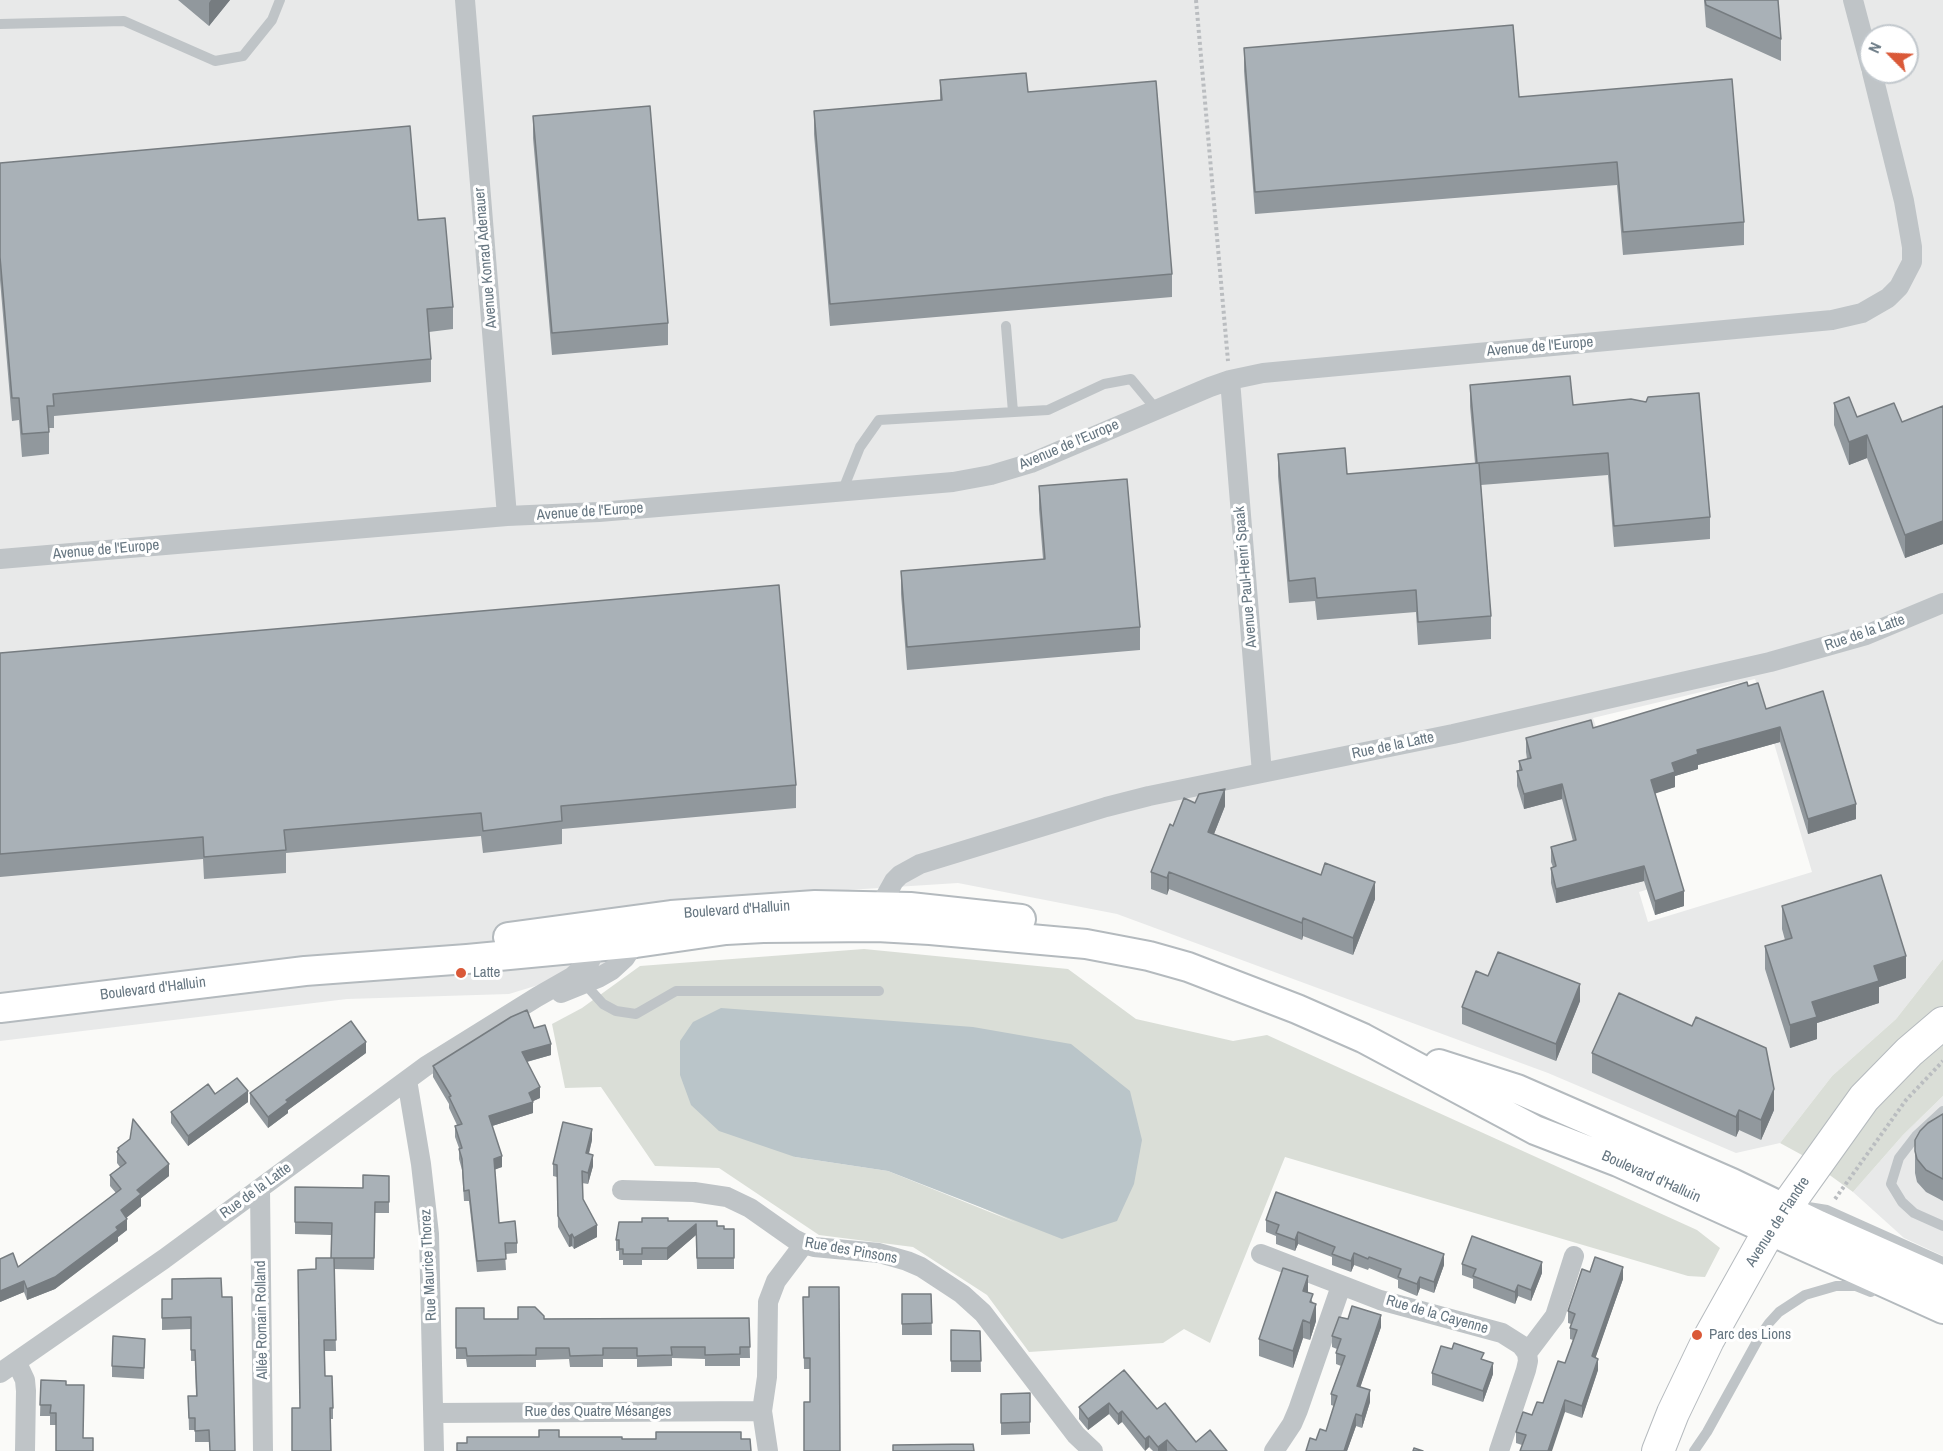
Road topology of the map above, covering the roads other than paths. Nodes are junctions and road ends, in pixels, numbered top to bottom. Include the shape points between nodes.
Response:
1 (280, 0) edge
2 (465, 0) edge
3 (1853, 0) edge
4 (0, 24) edge
5 (1859, 24) edge
6 (1875, 84) edge
7 (1006, 326) dead end
8 (1230, 380) junction
9 (1156, 409) junction
10 (1012, 412) junction
11 (842, 492) junction
12 (507, 516) junction
13 (0, 560) edge
14 (1943, 603) edge
15 (1262, 773) junction
16 (879, 916) junction
17 (642, 931) junction
18 (602, 935) junction
19 (585, 984) junction
20 (879, 991) dead end
21 (0, 1008) edge
22 (514, 1011) junction
23 (1943, 1023) edge
24 (1943, 1032) edge
25 (407, 1080) junction
26 (1943, 1111) edge
27 (260, 1189) junction
28 (622, 1190) dead end
29 (1795, 1218) junction
30 (1943, 1226) edge
31 (804, 1244) junction
32 (1261, 1254) dead end
33 (1574, 1256) dead end
34 (1837, 1261) junction
35 (1943, 1262) edge
36 (1943, 1280) edge
37 (1341, 1286) junction
38 (1943, 1308) edge
39 (1527, 1353) junction
40 (17, 1363) junction
41 (0, 1373) edge
42 (762, 1411) junction
43 (434, 1413) junction
44 (1085, 1449) edge
45 (25, 1451) edge
46 (263, 1451) edge
47 (434, 1451) edge
48 (768, 1451) edge
49 (1274, 1451) edge
50 (1499, 1451) edge
51 (1658, 1451) edge
52 (1667, 1451) edge
53 (1694, 1451) edge

1 - 4 lane via 272,20 243,56 215,61 124,21
2 - 12 street, Avenue Konrad Adenauer
3 - 5 street, Avenue de l'Europe
6 - 8 street, Avenue de l'Europe via 1912,247 1911,262 1899,287 1876,307 1832,320 1280,371
7 - 10 lane
8 - 9 street, Avenue de l'Europe
8 - 15 street, Avenue Paul-Henri Spaak
9 - 10 lane via 1131,379 1104,384 1048,410
9 - 11 street, Avenue de l'Europe via 1031,463 991,475
10 - 11 lane via 879,420 860,447
11 - 12 street, Avenue de l'Europe
12 - 13 street, Avenue de l'Europe
14 - 15 street, Rue de la Latte via 1866,635 1770,662
15 - 16 street, Rue de la Latte via 1106,807 920,864 894,881
16 - 17 main road, Boulevard d'Halluin via 769,907
16 - 29 main road, Boulevard d'Halluin via 955,911 1035,921 1108,939 1261,994 1363,1038 1517,1089 1722,1178
17 - 18 main road, Boulevard d'Halluin
17 - 19 street, Rue de la Latte via 620,963
18 - 21 main road, Boulevard d'Halluin via 401,953 305,971
18 - 22 street, Rue de la Latte via 590,961 572,977
19 - 20 lane via 603,1004 636,1014 676,991
19 - 22 street, Rue de la Latte
22 - 25 street, Rue de la Latte
23 - 29 main road, Avenue de Flandre via 1864,1098
24 - 29 main road, Avenue de Flandre via 1875,1111
25 - 27 street, Rue de la Latte
25 - 43 street, Rue Maurice Thorez via 429,1234
26 - 30 lane via 1899,1158 1891,1184 1914,1213
27 - 40 street, Rue de la Latte
27 - 46 street, Allée Romain Rolland
28 - 31 street, Rue des Pinsons via 727,1197
29 - 34 main road, Boulevard d'Halluin
29 - 35 lane
29 - 36 main road, Boulevard d'Halluin
29 - 51 main road, Avenue de Flandre via 1708,1340
29 - 52 main road, Avenue de Flandre
31 - 42 street via 776,1281 768,1302 767,1377
31 - 44 street, Rue des Pinsons via 894,1257 921,1267 950,1285 983,1313
32 - 37 street, Rue de la Cayenne
33 - 39 street via 1555,1316
34 - 38 main road, Boulevard d'Halluin
34 - 53 lane via 1880,1295 1856,1286 1836,1286 1805,1295 1779,1312 1760,1336
37 - 39 street, Rue de la Cayenne via 1502,1333
37 - 49 street via 1298,1410
39 - 50 street via 1526,1370
40 - 41 street, Rue de la Latte
40 - 45 street via 26,1390
42 - 43 street, Rue des Quatre Mésanges
42 - 48 street
43 - 47 street, Rue Maurice Thorez

